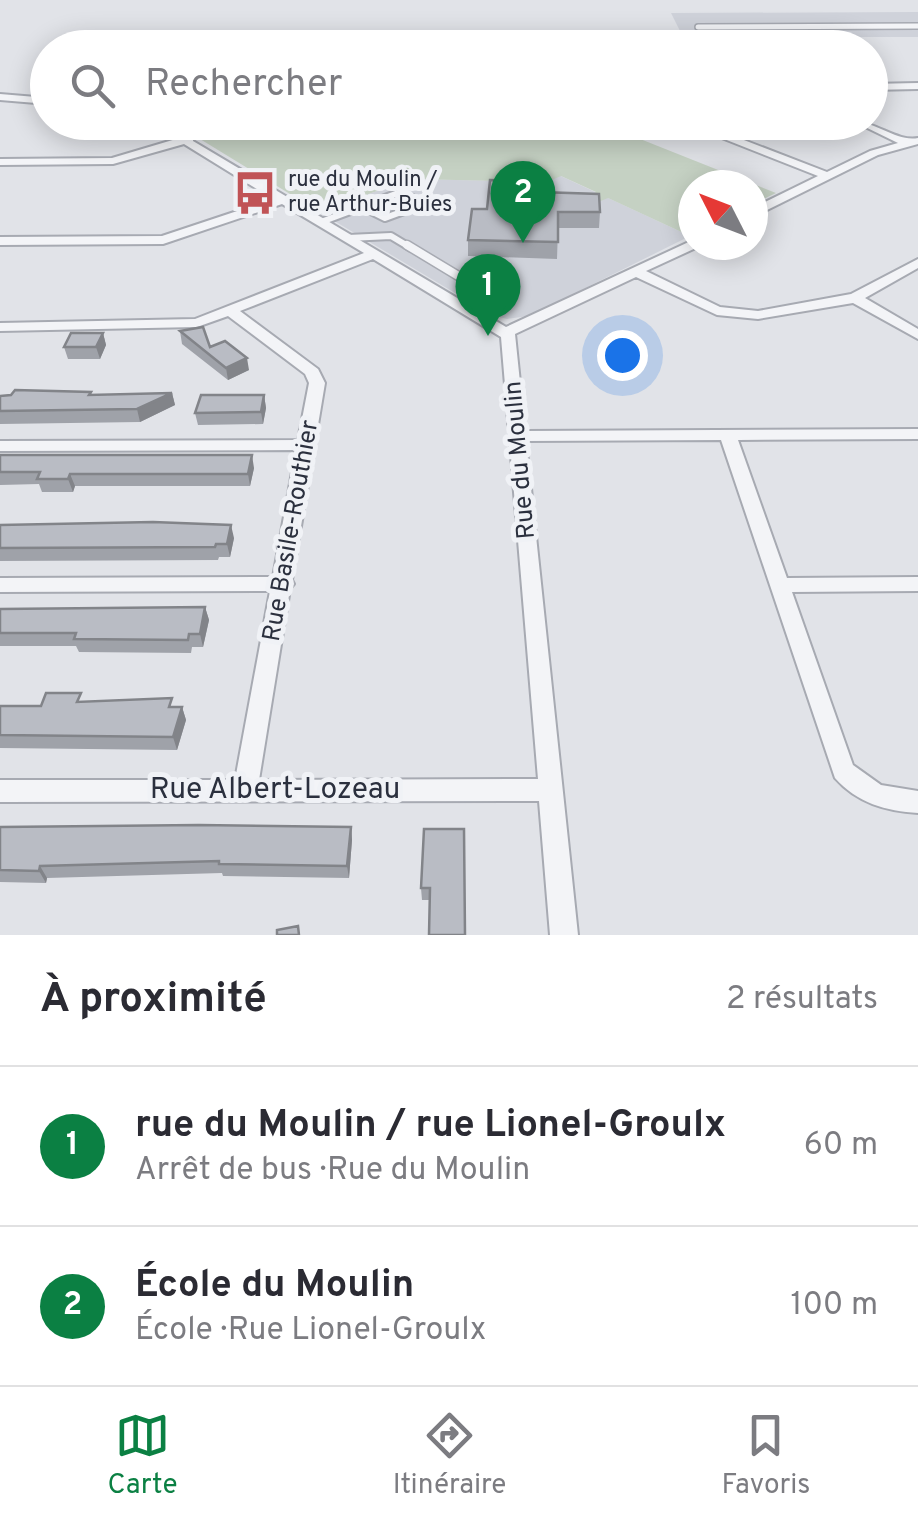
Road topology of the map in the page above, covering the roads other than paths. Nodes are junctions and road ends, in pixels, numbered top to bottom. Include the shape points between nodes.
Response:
1 (918, 26) edge
2 (698, 27) dead end
3 (888, 86) edge
4 (918, 86) edge
5 (0, 97) edge
6 (30, 100) edge
7 (888, 133) edge
8 (189, 140) joint
9 (733, 140) edge
10 (912, 142) edge
11 (0, 162) edge
12 (828, 176) junction
13 (284, 199) junction
14 (363, 206) junction
15 (768, 206) edge
16 (321, 222) junction
17 (348, 238) junction
18 (0, 241) edge
19 (678, 252) edge
20 (374, 254) junction
21 (918, 263) edge
22 (637, 272) junction
23 (855, 298) junction
24 (457, 304) junction
25 (232, 312) junction
26 (0, 327) edge
27 (506, 333) junction
28 (918, 335) edge
29 (918, 434) edge
30 (728, 435) junction
31 (520, 436) junction
32 (307, 445) junction
33 (0, 446) edge
34 (284, 584) junction
35 (918, 584) edge
36 (0, 585) edge
37 (778, 585) junction
38 (245, 789) junction
39 (551, 790) junction
40 (0, 791) edge
41 (918, 802) edge
42 (564, 935) edge

1 - 2 lane
3 - 4 street
5 - 6 street
7 - 10 street
8 - 11 street via 113,161
8 - 13 street
9 - 12 street
10 - 12 street
12 - 15 street
13 - 16 street
13 - 18 street via 162,240
14 - 14 lane via 402,192 423,204 384,218
14 - 16 lane
16 - 17 street
17 - 20 street
17 - 24 lane via 391,236 465,280 467,297
19 - 22 street
20 - 24 street
20 - 25 street
21 - 23 street
22 - 23 street via 732,314 784,313
22 - 27 street
23 - 28 street
24 - 27 street
25 - 26 street via 174,326
25 - 32 street, Rue Basile-Routhier via 315,374
27 - 31 street, Rue du Moulin
29 - 30 street
30 - 31 street
30 - 37 street
31 - 39 street, Rue du Moulin
32 - 33 street
32 - 34 street, Rue Basile-Routhier
34 - 36 street
34 - 38 street, Rue Basile-Routhier
35 - 37 street
37 - 41 street via 843,771 879,797
38 - 39 street, Rue Albert-Lozeau
38 - 40 street, Rue Albert-Lozeau
39 - 42 street, Rue du Moulin

